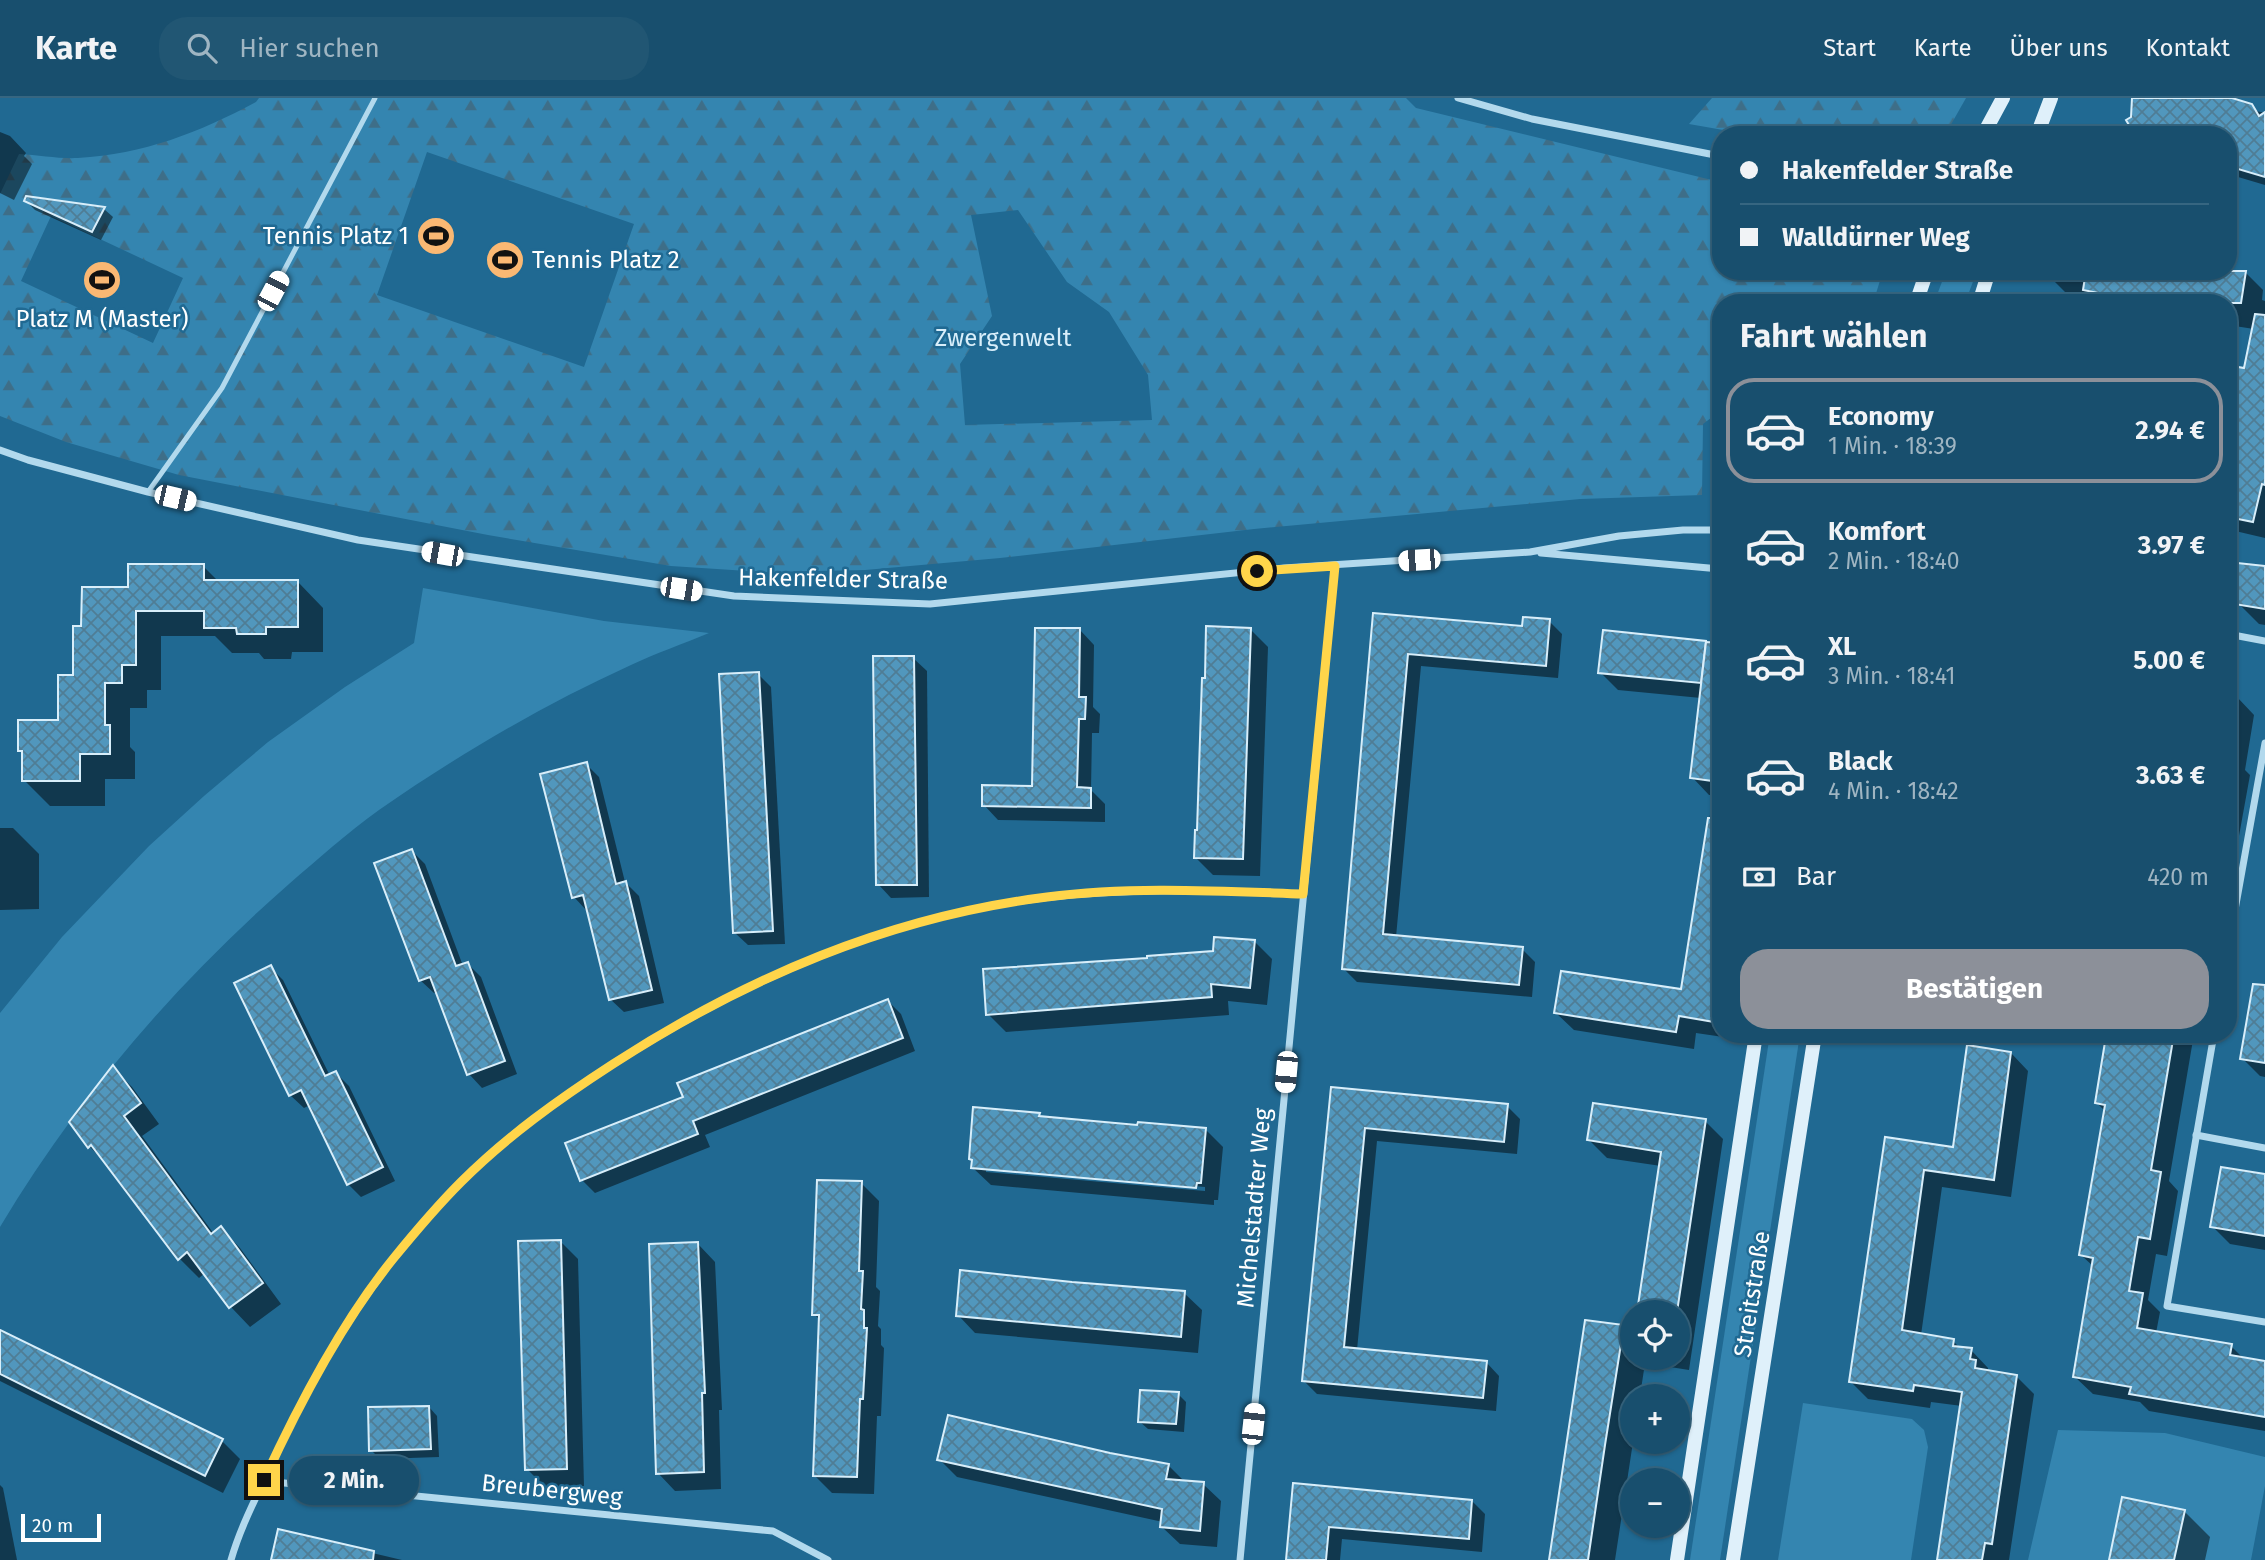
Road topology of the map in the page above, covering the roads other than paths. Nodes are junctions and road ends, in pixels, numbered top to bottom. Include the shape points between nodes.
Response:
1 (375, 98) edge
2 (1458, 98) edge
3 (2003, 98) edge
4 (2051, 98) edge
5 (1988, 126) edge
6 (2040, 126) edge
7 (1712, 154) edge
8 (0, 450) edge
9 (148, 492) junction
10 (1712, 530) edge
11 (1530, 552) junction
12 (1335, 566) junction
13 (1712, 568) edge
14 (2237, 636) edge
15 (2265, 641) edge
16 (2265, 743) edge
17 (1303, 894) junction
18 (2237, 899) edge
19 (1755, 1043) edge
20 (1814, 1043) edge
21 (2212, 1043) edge
22 (2196, 1135) junction
23 (2265, 1148) edge
24 (2265, 1322) edge
25 (264, 1480) junction
26 (230, 1560) edge
27 (828, 1560) edge
28 (1240, 1560) edge
29 (1677, 1560) edge
30 (1733, 1560) edge

1 - 9 lane via 222,388
2 - 7 street via 1532,119
3 - 5 main road
4 - 6 main road
8 - 9 street, Hakenfelder Straße
9 - 12 street, Hakenfelder Straße via 358,540 734,596 930,604
10 - 11 street, Hakenfelder Straße via 1619,536
11 - 12 street, Hakenfelder Straße
11 - 13 street, Hakenfelder Straße
12 - 17 street, Michelstadter Weg
14 - 15 street
16 - 18 street
17 - 25 street via 1146,889 994,905 821,954 708,1007 559,1098 434,1210 358,1309 301,1404
17 - 28 street, Michelstadter Weg
19 - 29 main road, Streitstraße
20 - 30 main road, Streitstraße
21 - 22 street
22 - 23 street
22 - 24 street via 2167,1306
25 - 26 street
25 - 27 street, Breubergweg via 773,1531

